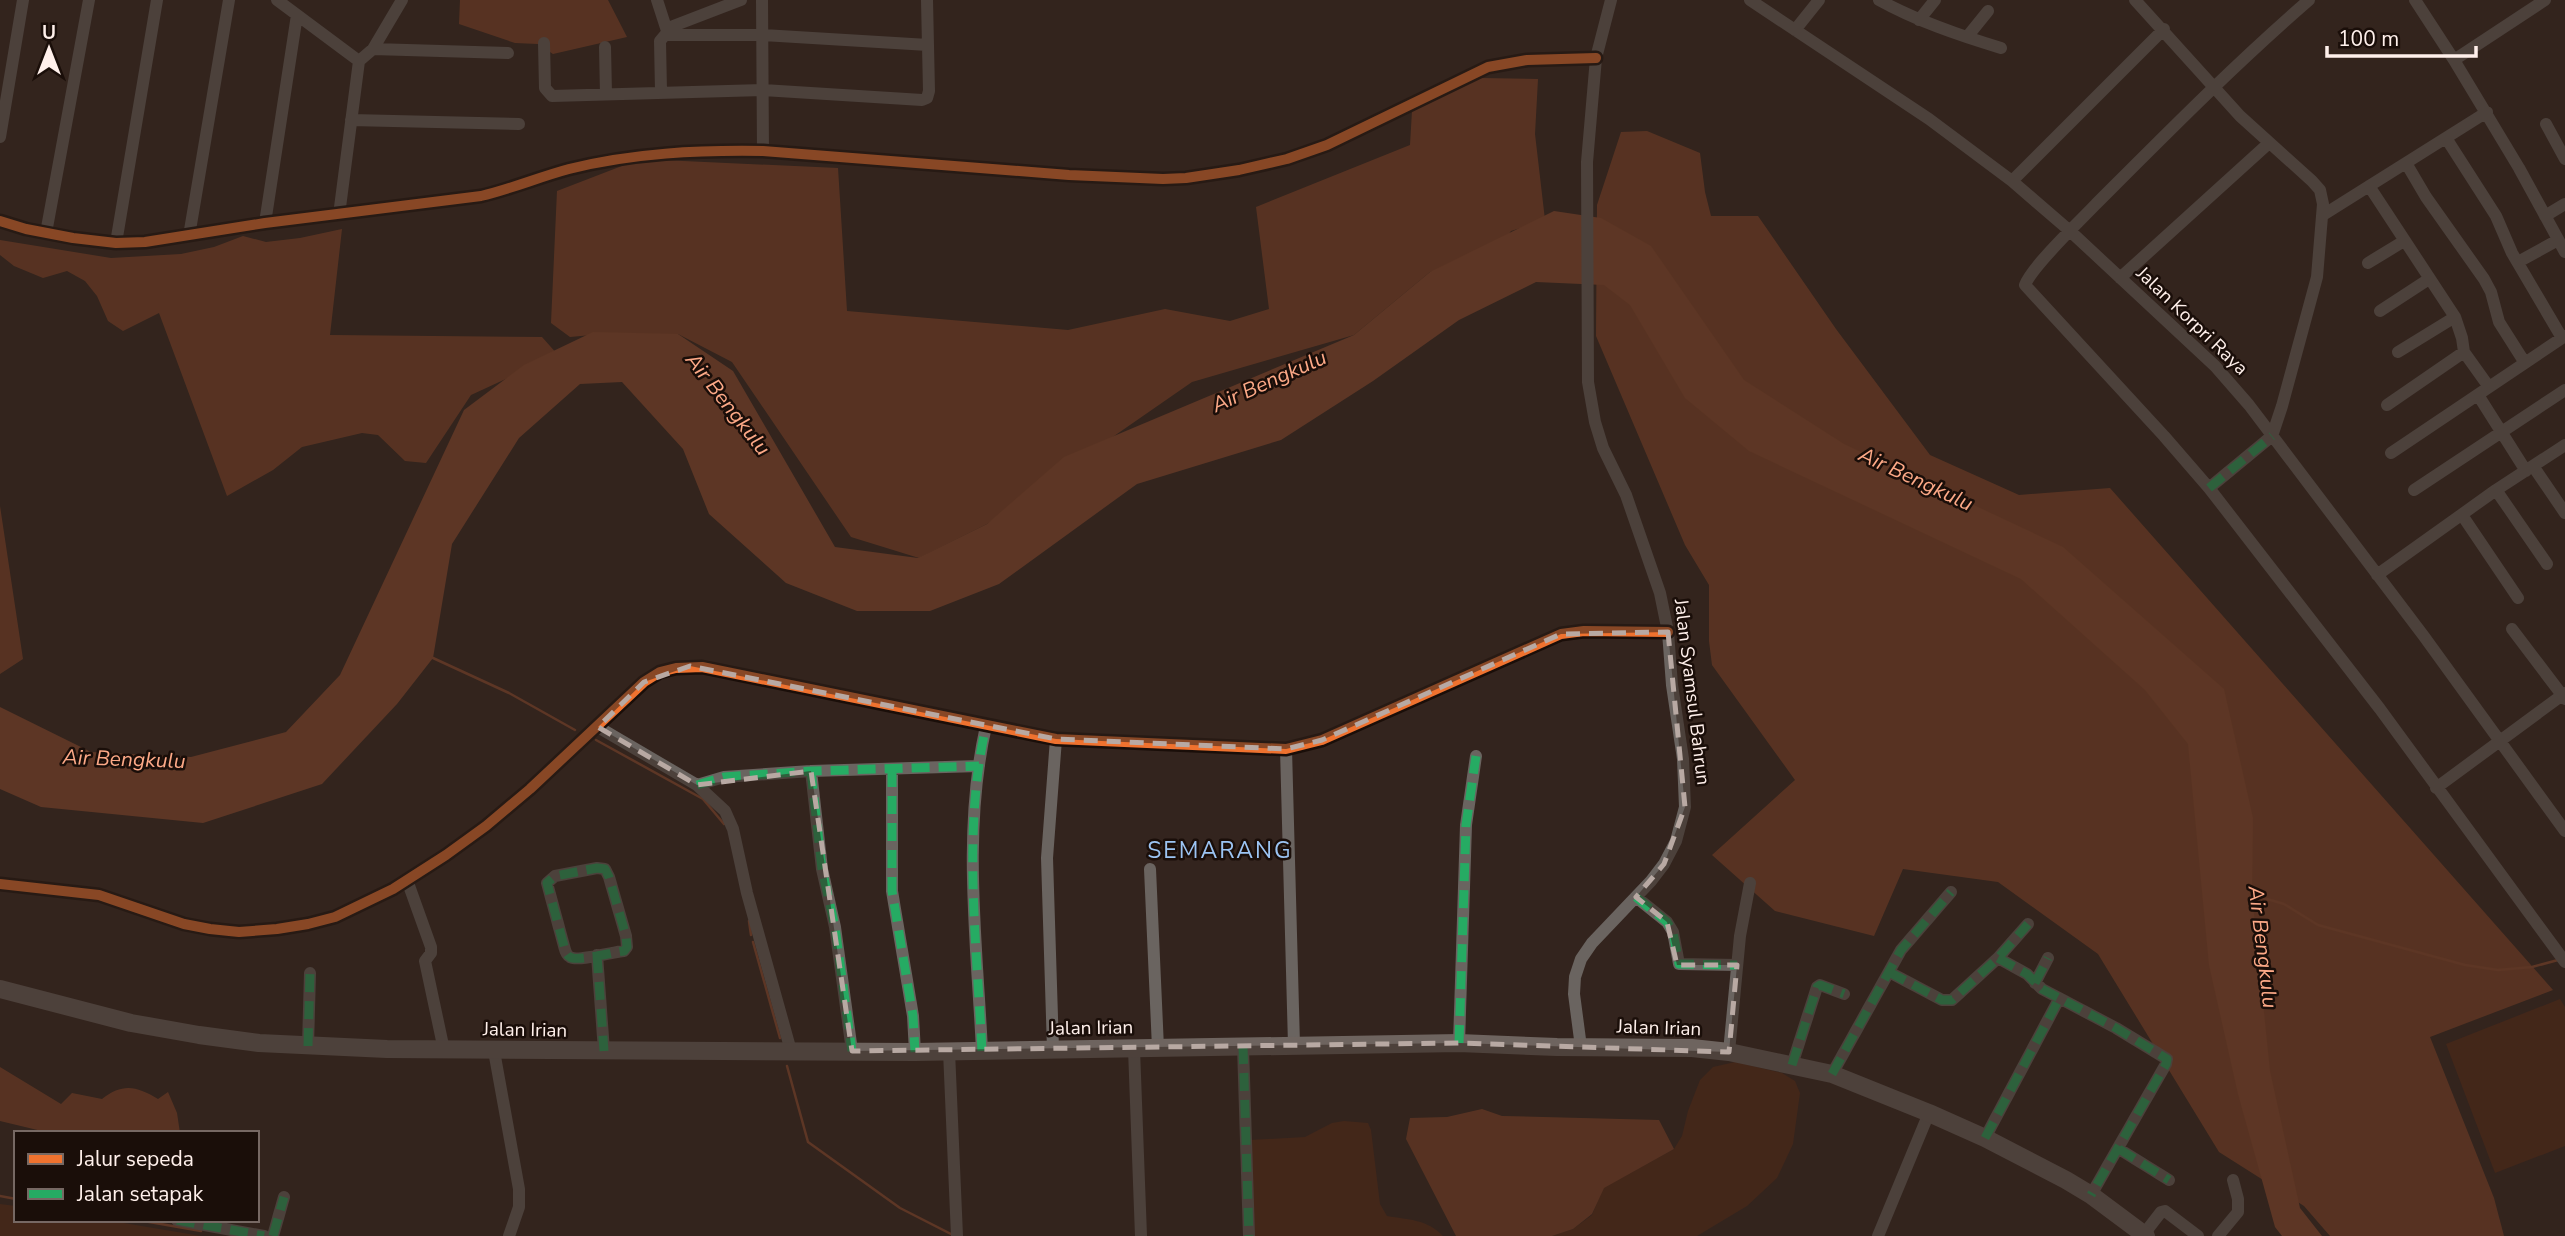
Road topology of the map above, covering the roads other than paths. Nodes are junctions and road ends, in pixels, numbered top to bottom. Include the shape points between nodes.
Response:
1 (23, 0) edge
2 (89, 0) edge
3 (157, 0) edge
4 (229, 0) edge
5 (277, 0) edge
6 (402, 0) edge
7 (657, 0) edge
8 (741, 0) edge
9 (762, 0) edge
10 (928, 0) edge
11 (1611, 0) edge
12 (1750, 0) edge
13 (1819, 0) edge
14 (1878, 0) edge
15 (1935, 0) edge
16 (2135, 0) edge
17 (2309, 0) edge
18 (2415, 0) edge
19 (2544, 0) edge
20 (1988, 11) dead end
21 (297, 15) junction
22 (1919, 20) junction
23 (2164, 29) junction
24 (1795, 30) junction
25 (668, 31) junction
26 (763, 35) junction
27 (1967, 37) junction
28 (544, 43) dead end
29 (928, 44) junction
30 (605, 47) dead end
31 (2001, 48) dead end
32 (373, 49) junction
33 (508, 53) dead end
34 (1596, 58) junction
35 (2454, 60) junction
36 (359, 61) junction
37 (2213, 87) junction
38 (763, 90) junction
39 (661, 91) junction
40 (606, 94) junction
41 (2487, 112) junction
42 (351, 120) junction
43 (519, 124) dead end
44 (2546, 124) dead end
45 (0, 137) edge
46 (2446, 138) junction
47 (2269, 143) junction
48 (763, 151) junction
49 (2565, 159) edge
50 (2406, 163) junction
51 (2012, 181) junction
52 (2369, 186) junction
53 (2565, 204) edge
54 (338, 215) junction
55 (2323, 215) junction
56 (2545, 216) junction
57 (0, 221) edge
58 (265, 223) junction
59 (2070, 231) junction
60 (46, 233) junction
61 (189, 236) junction
62 (2558, 240) junction
63 (2404, 241) junction
64 (117, 243) junction
65 (2565, 252) edge
66 (2518, 262) junction
67 (2368, 263) dead end
68 (2120, 278) junction
69 (2429, 279) junction
70 (2381, 311) dead end
71 (2455, 317) junction
72 (2563, 337) edge
73 (2398, 352) dead end
74 (2464, 352) junction
75 (2525, 363) junction
76 (2565, 390) edge
77 (2484, 391) junction
78 (2387, 405) dead end
79 (2502, 432) junction
80 (2272, 436) junction
81 (2565, 445) edge
82 (2391, 453) dead end
83 (2530, 468) junction
84 (2209, 488) junction
85 (2414, 490) dead end
86 (2496, 490) junction
87 (2565, 513) edge
88 (2462, 515) junction
89 (2547, 564) dead end
90 (2377, 575) junction
91 (2518, 598) dead end
92 (2512, 629) dead end
93 (1668, 632) junction
94 (2564, 696) edge
95 (986, 726) junction
96 (598, 727) junction
97 (1056, 739) junction
98 (2499, 741) junction
99 (1286, 749) junction
100 (1476, 756) dead end
101 (979, 766) junction
102 (892, 769) junction
103 (811, 771) junction
104 (697, 785) junction
105 (2436, 788) junction
106 (2565, 831) edge
107 (1150, 869) dead end
108 (407, 880) junction
109 (1750, 883) dead end
110 (0, 884) edge
111 (1951, 892) dead end
112 (1636, 897) junction
113 (2028, 924) dead end
114 (597, 955) junction
115 (1998, 958) junction
116 (2049, 958) dead end
117 (2563, 958) edge
118 (1737, 965) junction
119 (1889, 972) junction
120 (310, 973) dead end
121 (2035, 983) junction
122 (0, 989) edge
123 (1844, 994) dead end
124 (2059, 999) junction
125 (1459, 1043) junction
126 (1294, 1045) junction
127 (308, 1046) junction
128 (1243, 1046) junction
129 (1581, 1047) junction
130 (1158, 1048) junction
131 (1053, 1049) junction
132 (1134, 1049) junction
133 (444, 1050) junction
134 (494, 1051) junction
135 (604, 1051) junction
136 (791, 1051) junction
137 (852, 1051) junction
138 (949, 1051) junction
139 (982, 1051) junction
140 (915, 1052) junction
141 (1730, 1052) junction
142 (1792, 1065) junction
143 (1832, 1074) junction
144 (1929, 1113) junction
145 (1986, 1138) junction
146 (2119, 1149) junction
147 (2169, 1180) dead end
148 (2233, 1180) dead end
149 (2091, 1195) junction
150 (284, 1197) dead end
151 (188, 1222) edge
152 (2145, 1235) edge
153 (264, 1236) edge
154 (273, 1236) edge
155 (509, 1236) edge
156 (957, 1236) edge
157 (1141, 1236) edge
158 (1250, 1236) edge
159 (1878, 1236) edge
160 (2198, 1236) edge
161 (2218, 1236) edge

1 - 45 street
2 - 60 street
3 - 64 street
4 - 61 street
5 - 21 street
6 - 32 street
7 - 25 street
8 - 25 street
9 - 26 street
10 - 29 street
11 - 34 street
12 - 24 street, Jalan Korpri Raya
13 - 24 street
14 - 22 street
15 - 22 street
16 - 23 street
17 - 37 street
18 - 35 street
19 - 35 street
20 - 27 street
21 - 36 street
21 - 58 street
22 - 27 street
23 - 37 street
23 - 51 street
24 - 51 street, Jalan Korpri Raya
25 - 26 street
25 - 39 street via 660,41
26 - 29 street
26 - 38 street
27 - 31 street
28 - 40 street via 547,93
29 - 38 street via 926,100
30 - 40 street
32 - 33 street
32 - 36 street
34 - 48 street via 1527,60 1488,67 1327,145 1275,162 1186,178 1069,175
34 - 93 street, Jalan Syamsul Bahrun via 1586,206 1588,382 1595,422 1649,556
35 - 41 street
36 - 42 street
37 - 47 street
37 - 59 street
38 - 39 street
38 - 48 street
39 - 40 street
41 - 46 street
41 - 56 street
42 - 43 street
42 - 54 street
44 - 49 street
46 - 50 street
46 - 66 street via 2496,216
47 - 55 street via 2319,188
47 - 68 street
48 - 54 street via 666,153 611,160 481,196
50 - 52 street
50 - 75 street via 2484,279 2499,322
51 - 59 street, Jalan Korpri Raya
52 - 55 street
52 - 63 street
53 - 56 street
54 - 58 street
55 - 80 street via 2317,277
56 - 62 street
57 - 60 street
58 - 61 street
59 - 68 street, Jalan Korpri Raya
59 - 84 street via 2026,281 2026,287
60 - 64 street
61 - 64 street
62 - 65 street
62 - 66 street
63 - 67 street
63 - 69 street
66 - 72 street
68 - 80 street, Jalan Korpri Raya via 2215,366
69 - 70 street
69 - 71 street
71 - 73 street
71 - 74 street
72 - 75 street
74 - 77 street
74 - 78 street
75 - 77 street
76 - 79 street
77 - 79 street
77 - 82 street
79 - 83 street
79 - 85 street
80 - 84 street
80 - 90 street, Jalan Korpri Raya
81 - 83 street
83 - 86 street
83 - 87 street
84 - 105 street
86 - 88 street
86 - 89 street
88 - 90 street
88 - 91 street
90 - 98 street, Jalan Korpri Raya
92 - 94 street
93 - 99 street via 1561,634 1322,740
93 - 112 street, Jalan Syamsul Bahrun via 1685,807 1664,864
94 - 98 street
95 - 96 street via 690,666 660,672 644,682
95 - 97 street
95 - 101 street
96 - 104 street
96 - 108 street via 486,826
97 - 99 street
97 - 131 street via 1047,858
98 - 105 street
98 - 106 street, Jalan Korpri Raya
99 - 126 street
100 - 125 street via 1466,825
101 - 102 street
101 - 139 street via 972,860
102 - 103 street
102 - 140 street via 892,891
103 - 104 street via 724,777
103 - 137 street via 821,869 835,928
104 - 136 street via 725,811 733,829
105 - 117 street
107 - 130 street
108 - 110 street via 335,917 239,932 184,924 99,895
108 - 133 street via 431,947 425,961
109 - 118 street
111 - 119 street via 1901,950
112 - 118 street via 1667,922 1679,964
112 - 129 street, Jalan Syamsul Bahrun via 1592,943 1577,968 1574,994
113 - 115 street
114 - 114 street via 575,958 566,954 547,885 551,878 597,867 607,872 627,947
114 - 135 street
115 - 119 street via 1956,998 1948,1000
115 - 121 street
116 - 121 street
118 - 141 street
119 - 143 street
120 - 127 street
121 - 124 street
122 - 127 main road, Jalan Irian via 131,1023
123 - 142 street via 1816,987
124 - 145 street
124 - 146 street via 2166,1059
125 - 126 main road, Jalan Irian
125 - 129 main road, Jalan Irian
126 - 128 main road, Jalan Irian
127 - 133 main road, Jalan Irian
128 - 130 main road, Jalan Irian
128 - 158 street
129 - 141 main road, Jalan Irian
130 - 132 main road, Jalan Irian
131 - 132 main road, Jalan Irian
131 - 139 main road, Jalan Irian
132 - 157 street
133 - 134 main road, Jalan Irian
134 - 135 main road, Jalan Irian
134 - 155 street via 519,1189 519,1207
135 - 136 main road, Jalan Irian
136 - 137 main road, Jalan Irian
137 - 140 main road, Jalan Irian
138 - 139 main road, Jalan Irian
138 - 140 main road, Jalan Irian
138 - 156 street
141 - 142 main road, Jalan Irian
142 - 143 main road, Jalan Irian
143 - 144 main road, Jalan Irian
144 - 145 main road, Jalan Irian
144 - 159 street
145 - 149 main road, Jalan Irian
146 - 147 street
146 - 149 street
148 - 161 street via 2238,1212
149 - 152 main road, Jalan Irian
150 - 154 street
151 - 153 street
152 - 160 street via 2165,1210

